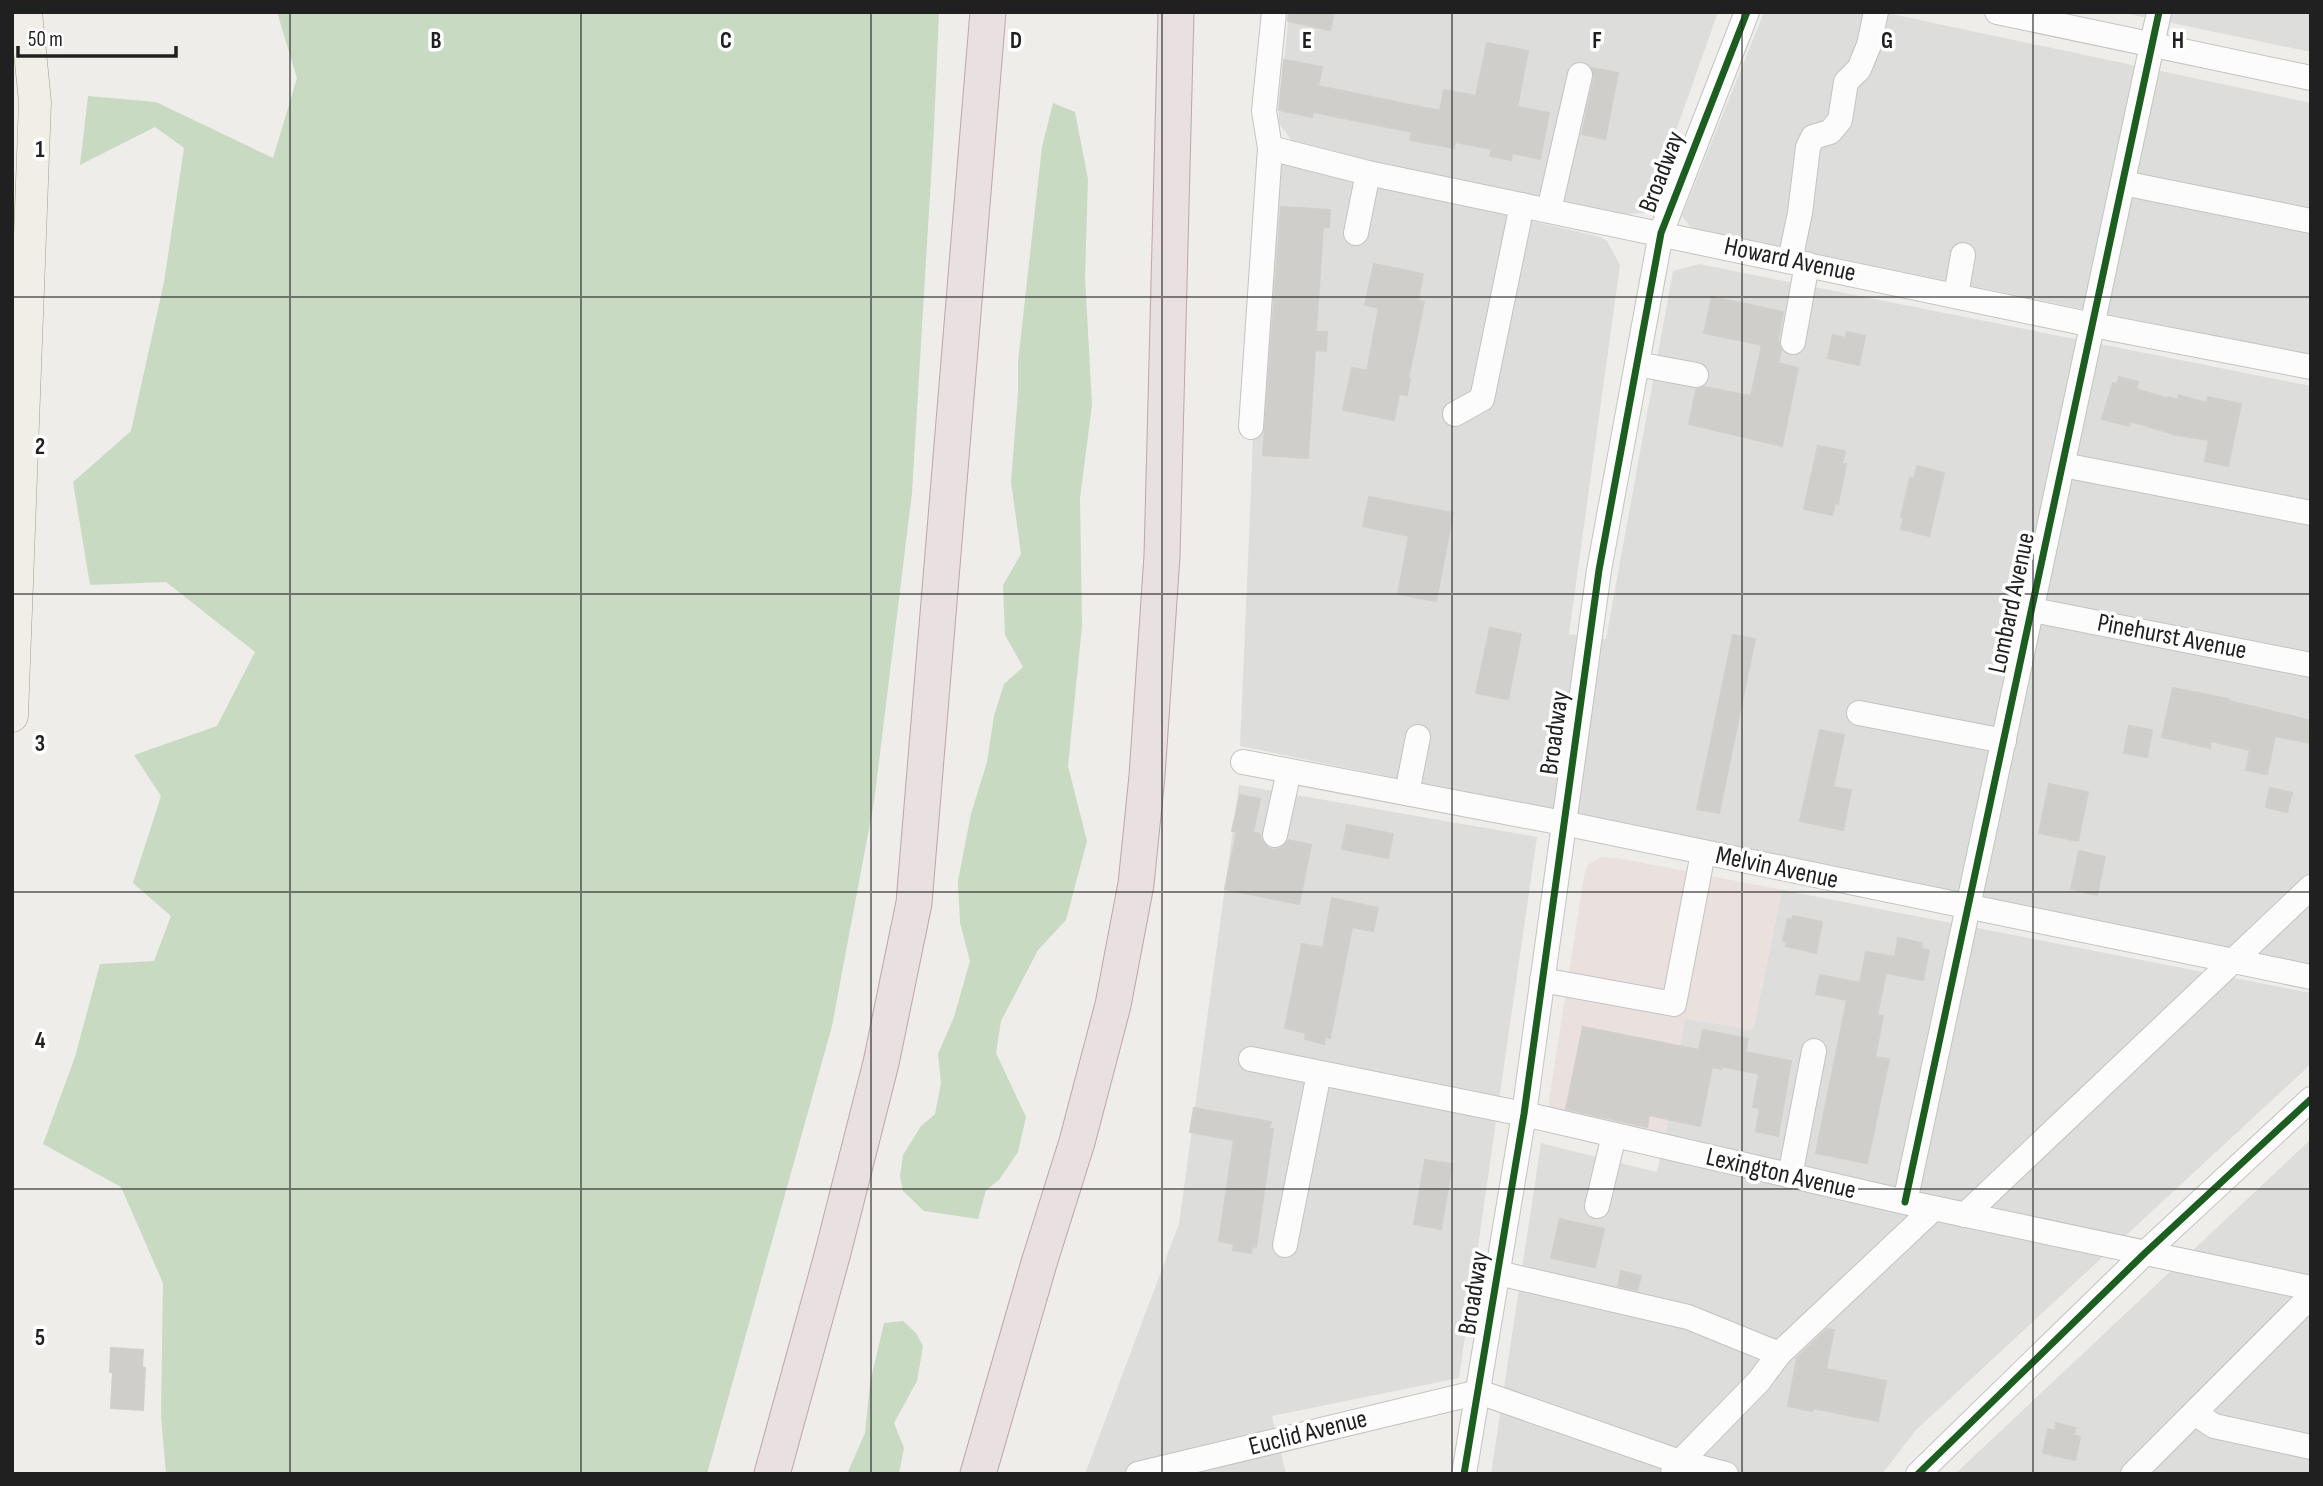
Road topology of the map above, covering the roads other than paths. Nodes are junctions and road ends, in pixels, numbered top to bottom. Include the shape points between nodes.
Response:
1 (26, 12) edge
2 (988, 12) edge
3 (1177, 12) edge
4 (1275, 12) edge
5 (1747, 12) edge
6 (1876, 12) edge
7 (1997, 12) edge
8 (2158, 12) edge
9 (2152, 46) junction
10 (22, 61) edge
11 (1580, 75) dead end
12 (2311, 78) edge
13 (1270, 148) junction
14 (1368, 173) junction
15 (2123, 183) junction
16 (1522, 205) junction
17 (1549, 210) junction
18 (2311, 221) edge
19 (1356, 233) dead end
20 (1661, 233) junction
21 (1964, 255) dead end
22 (1798, 262) junction
23 (1955, 295) junction
24 (2093, 325) junction
25 (1793, 342) dead end
26 (1637, 364) junction
27 (2311, 368) edge
28 (1696, 375) dead end
29 (1455, 414) dead end
30 (1251, 427) dead end
31 (2063, 465) junction
32 (2311, 513) edge
33 (16, 535) edge
34 (15, 593) edge
35 (2033, 610) junction
36 (2311, 665) edge
37 (1859, 713) dead end
38 (12, 716) edge
39 (1418, 737) dead end
40 (2004, 741) junction
41 (1243, 762) dead end
42 (1289, 771) junction
43 (1407, 793) junction
44 (1563, 824) junction
45 (1275, 835) dead end
46 (1703, 853) junction
47 (2311, 887) edge
48 (1967, 907) junction
49 (2233, 961) junction
50 (2311, 977) edge
51 (1542, 980) junction
52 (1814, 1051) dead end
53 (1251, 1059) dead end
54 (1319, 1073) junction
55 (2311, 1099) edge
56 (1524, 1114) junction
57 (1614, 1135) junction
58 (1790, 1176) junction
59 (1905, 1202) junction
60 (1597, 1206) dead end
61 (1933, 1209) junction
62 (1965, 1215) junction
63 (1285, 1245) dead end
64 (2145, 1253) junction
65 (1498, 1273) junction
66 (2311, 1288) edge
67 (2311, 1296) edge
68 (1779, 1354) junction
69 (1479, 1392) junction
70 (2199, 1408) junction
71 (2311, 1447) edge
72 (1676, 1468) edge
73 (772, 1474) edge
74 (978, 1474) edge
75 (1138, 1474) edge
76 (1464, 1474) edge
77 (1726, 1474) edge
78 (1918, 1474) edge
79 (2133, 1474) edge

1 - 10 main road
2 - 73 highway via 914,903 881,1063
3 - 74 highway via 1162,556 1136,884 1113,1005 1077,1142
4 - 13 street via 1264,111
5 - 20 street, Broadway
6 - 22 street via 1870,45 1859,69 1846,82 1840,120 1830,132 1813,137 1808,147
7 - 9 street
8 - 9 street, Lombard Avenue
9 - 12 street
9 - 15 street, Lombard Avenue
10 - 33 main road via 35,102
11 - 17 street
13 - 14 street, Howard Avenue
13 - 30 street
14 - 16 street, Howard Avenue
14 - 19 street
15 - 18 street
15 - 24 street, Lombard Avenue
16 - 17 street, Howard Avenue
16 - 29 street via 1517,267 1482,398
17 - 20 street, Howard Avenue
20 - 22 street, Howard Avenue
20 - 26 street, Broadway
21 - 23 street
22 - 23 street, Howard Avenue
22 - 25 street
23 - 24 street, Howard Avenue
24 - 27 street, Howard Avenue
24 - 31 street, Lombard Avenue
26 - 28 street
26 - 44 street, Broadway via 1600,570
31 - 32 street
31 - 35 street, Lombard Avenue
33 - 34 main road
34 - 38 main road
35 - 36 street, Pinehurst Avenue
35 - 40 street, Lombard Avenue
37 - 40 street
39 - 43 street
40 - 48 street, Lombard Avenue
41 - 42 street, Melvin Avenue
42 - 43 street, Melvin Avenue
42 - 45 street
43 - 44 street, Melvin Avenue
44 - 46 street, Melvin Avenue
44 - 51 street, Broadway
46 - 48 street, Melvin Avenue
46 - 51 street via 1674,1004
47 - 49 street
48 - 49 street, Melvin Avenue
48 - 59 street, Lombard Avenue
49 - 50 street, Melvin Avenue
49 - 62 street
51 - 56 street, Broadway
52 - 58 street
53 - 54 street, Lexington Avenue
54 - 56 street, Lexington Avenue
54 - 63 street
55 - 64 street
56 - 57 street, Lexington Avenue
56 - 65 street, Broadway
57 - 58 street, Lexington Avenue
57 - 60 street
58 - 59 street, Lexington Avenue
59 - 61 street, Lexington Avenue
61 - 62 street, Lexington Avenue
61 - 68 street
62 - 64 street, Lexington Avenue
64 - 66 street, Lexington Avenue
64 - 78 street
65 - 68 street via 1688,1317
65 - 69 street, Broadway
67 - 70 street
68 - 72 street
69 - 72 street
69 - 75 street, Euclid Avenue
69 - 76 street, Broadway
70 - 71 street via 2202,1418 2214,1426
70 - 79 street
72 - 77 street

